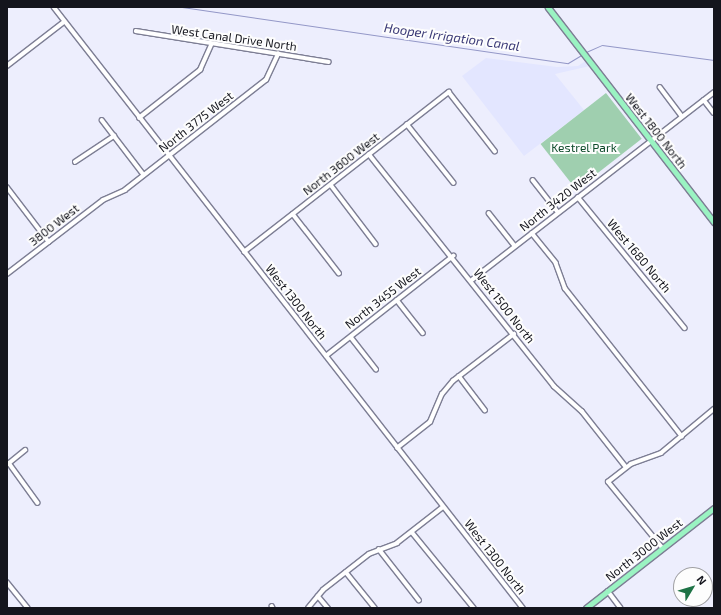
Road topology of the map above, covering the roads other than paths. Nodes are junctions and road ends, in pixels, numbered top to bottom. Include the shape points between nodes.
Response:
1 (54, 7) edge
2 (548, 7) edge
3 (64, 22) junction
4 (136, 31) dead end
5 (211, 45) junction
6 (278, 54) junction
7 (329, 62) dead end
8 (7, 66) edge
9 (660, 87) dead end
10 (714, 92) edge
11 (704, 100) junction
12 (714, 113) edge
13 (682, 116) junction
14 (139, 118) junction
15 (102, 120) dead end
16 (407, 124) junction
17 (114, 136) junction
18 (650, 141) junction
19 (495, 151) dead end
20 (369, 154) junction
21 (169, 156) junction
22 (75, 162) dead end
23 (144, 175) junction
24 (533, 180) dead end
25 (454, 184) dead end
26 (331, 185) junction
27 (7, 187) edge
28 (9, 193) edge
29 (114, 195) joint
30 (578, 197) junction
31 (558, 212) junction
32 (490, 213) dead end
33 (293, 214) junction
34 (714, 222) edge
35 (532, 233) junction
36 (49, 242) junction
37 (376, 244) dead end
38 (515, 246) junction
39 (244, 252) junction
40 (453, 256) junction
41 (339, 273) dead end
42 (7, 274) edge
43 (472, 280) junction
44 (398, 300) junction
45 (685, 328) dead end
46 (423, 333) dead end
47 (514, 334) junction
48 (351, 337) junction
49 (326, 356) junction
50 (376, 369) dead end
51 (459, 376) junction
52 (714, 409) edge
53 (485, 410) dead end
54 (682, 436) junction
55 (397, 448) junction
56 (25, 450) dead end
57 (8, 463) edge
58 (626, 467) junction
59 (38, 503) dead end
60 (444, 507) junction
61 (714, 508) edge
62 (412, 532) junction
63 (662, 548) junction
64 (379, 549) junction
65 (346, 572) junction
66 (7, 582) edge
67 (608, 591) junction
68 (318, 596) junction
69 (419, 600) dead end
70 (28, 608) edge
71 (308, 608) edge
72 (328, 608) edge
73 (375, 608) edge
74 (475, 608) edge
75 (523, 608) edge
76 (586, 608) edge
77 (621, 608) edge

1 - 3 street, West 1300 North
2 - 18 main road, West 1800 North
3 - 8 street
3 - 14 street, West 1300 North
4 - 5 street, West Canal Drive North
5 - 6 street, West Canal Drive North
5 - 14 street via 200,70
6 - 7 street, West Canal Drive North
6 - 21 street, North 3775 West via 266,80
9 - 13 street
10 - 11 street, North 3420 West
11 - 12 street
11 - 13 street, North 3420 West
13 - 18 street, North 3420 West
14 - 21 street, West 1300 North
15 - 17 street
16 - 19 street, North 3600 West via 449,92
16 - 20 street, North 3600 West
16 - 25 street
17 - 22 street
17 - 23 street
18 - 30 street, North 3420 West
18 - 34 main road, West 1800 North
20 - 26 street, North 3600 West
20 - 40 street, West 1500 North
21 - 23 street, North 3775 West
21 - 39 street, West 1300 North
23 - 29 street, North 3775 West
24 - 31 street
26 - 33 street, North 3600 West
26 - 37 street
27 - 28 street
28 - 36 street
29 - 36 street, 3800 West
30 - 31 street, North 3420 West
30 - 45 street, West 1680 North
31 - 35 street, North 3420 West
32 - 38 street
33 - 39 street, North 3600 West
33 - 41 street
35 - 38 street, North 3420 West
35 - 54 street via 556,263 565,288
36 - 42 street, 3800 West
38 - 43 street, North 3420 West
39 - 49 street, West 1300 North
40 - 43 street, West 1500 North
40 - 44 street, North 3455 West
43 - 47 street, West 1500 North
44 - 46 street
44 - 48 street, North 3455 West
47 - 51 street
47 - 58 street, West 1500 North via 554,386 582,411
48 - 49 street, North 3455 West
48 - 50 street
49 - 55 street, West 1300 North
51 - 53 street
51 - 55 street via 442,394 430,422
52 - 54 street
54 - 58 street via 661,453
55 - 60 street, West 1300 North
56 - 57 street
57 - 59 street
58 - 63 street via 608,482
60 - 62 street
60 - 75 street, West 1300 North
61 - 63 main road, North 3000 West
62 - 64 street via 397,543
62 - 74 street
63 - 67 main road, North 3000 West
64 - 65 street
64 - 69 street
65 - 68 street
65 - 73 street
66 - 70 street
67 - 76 main road, North 3000 West
67 - 77 street
68 - 71 street
68 - 72 street

